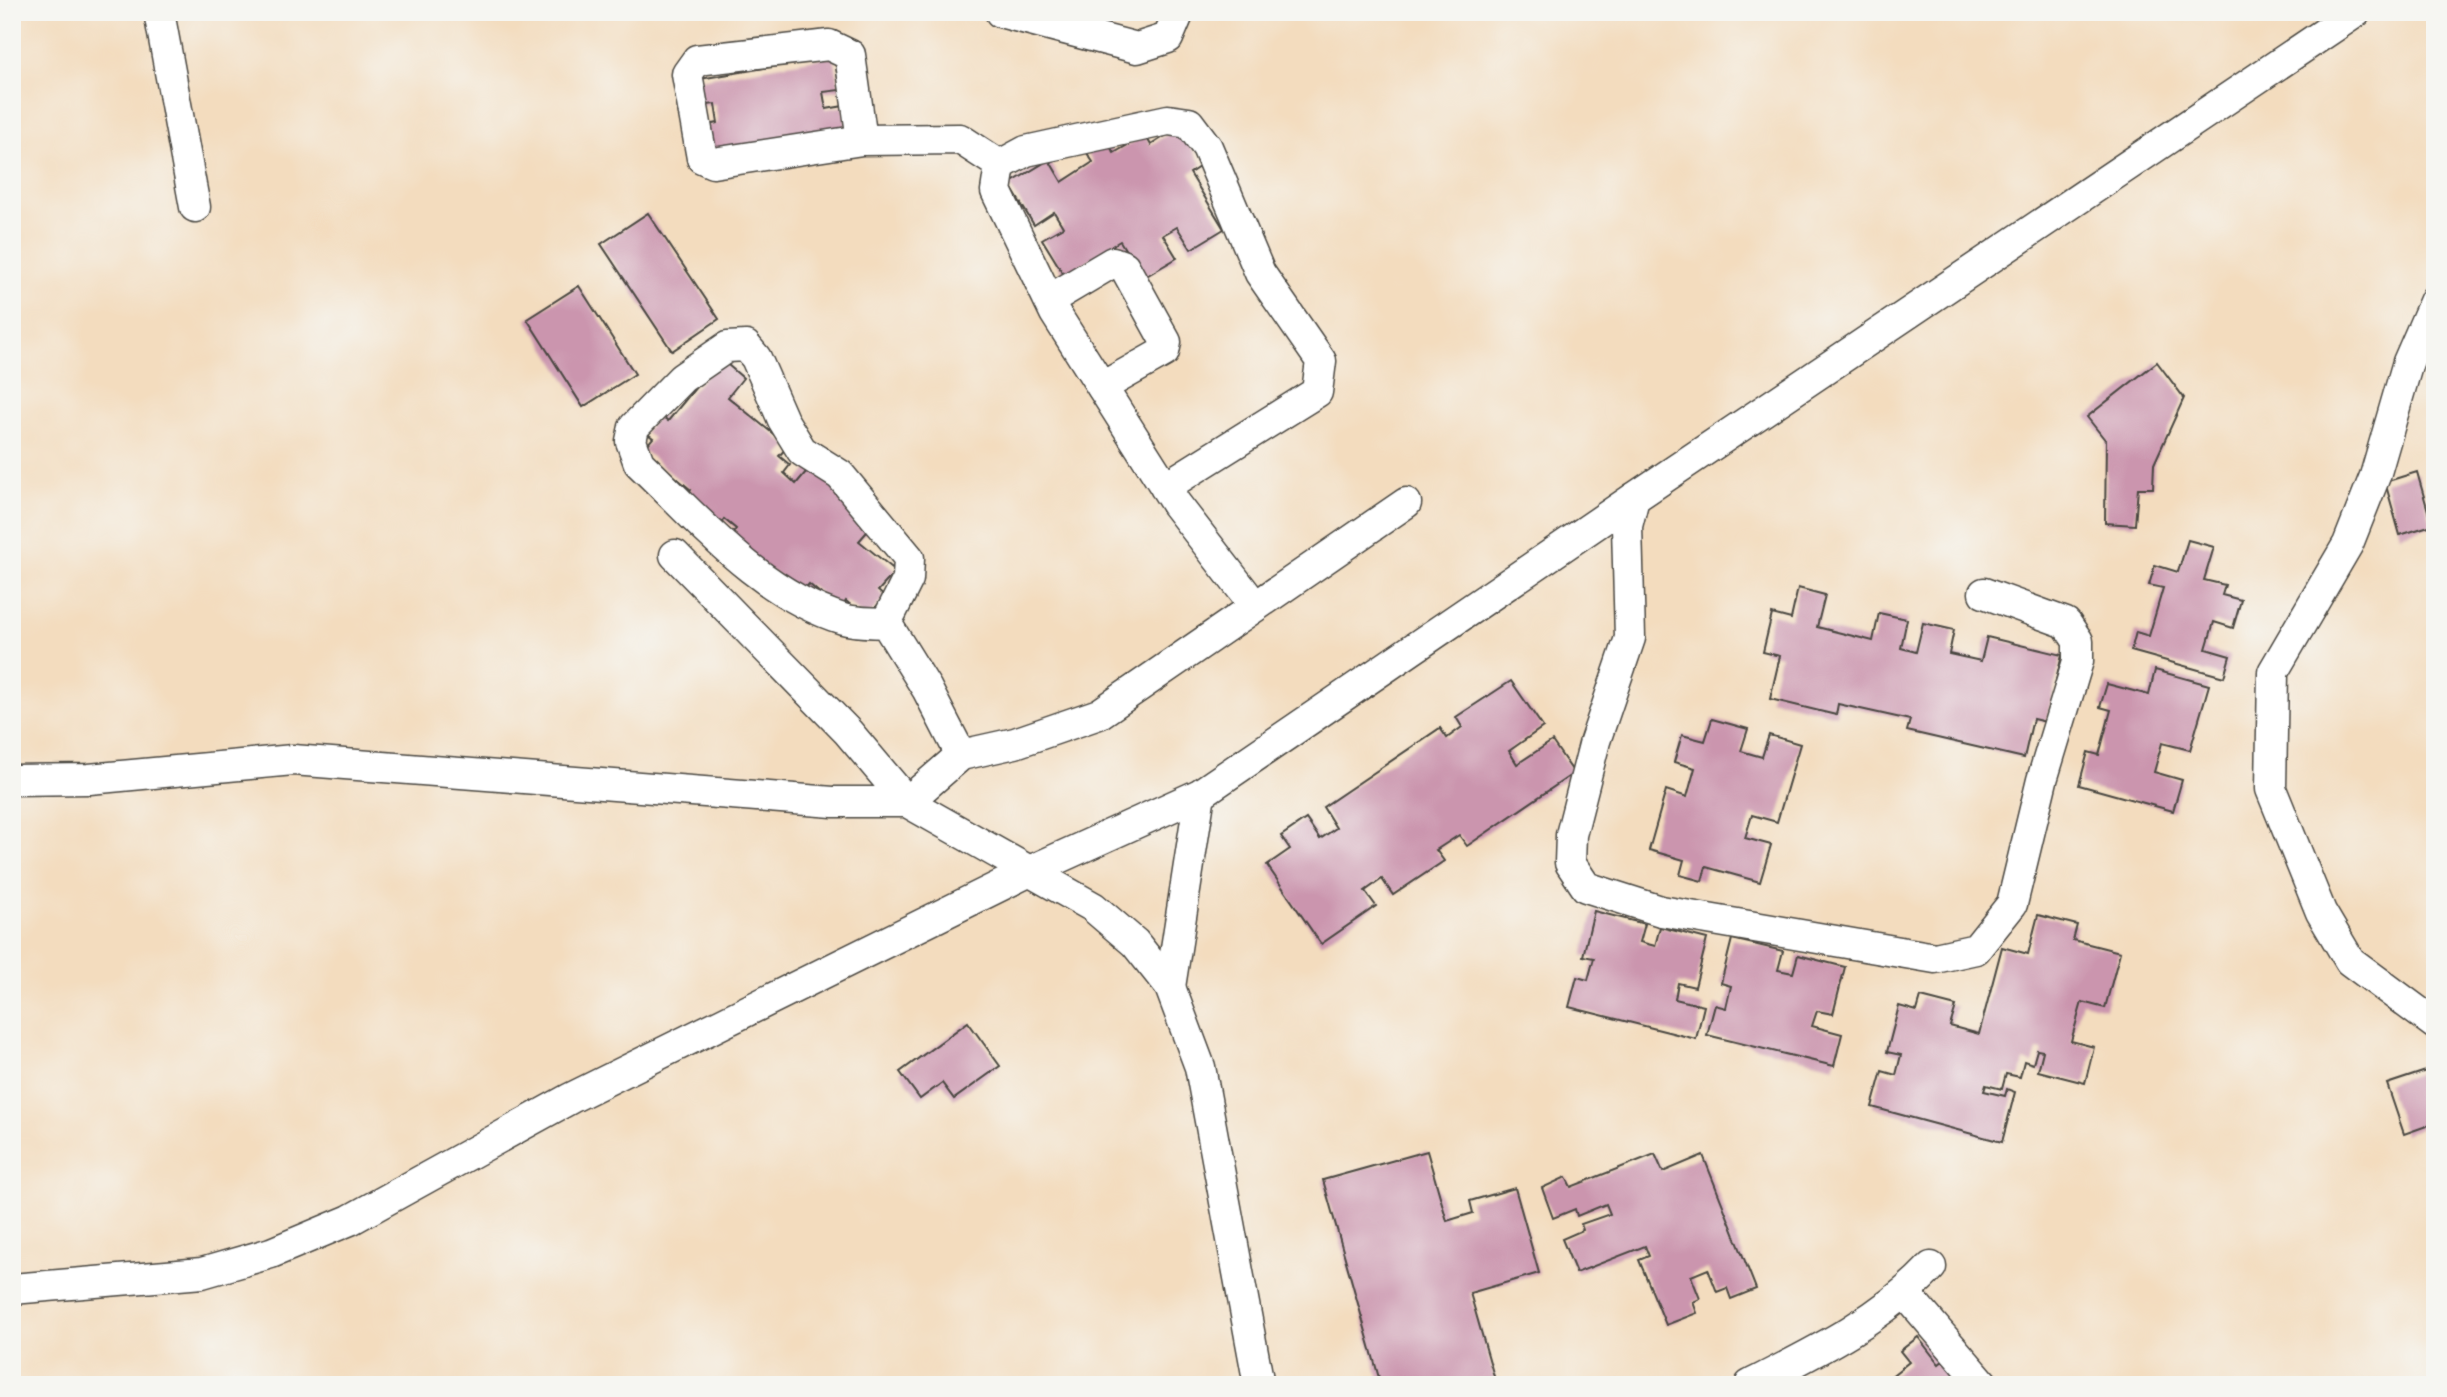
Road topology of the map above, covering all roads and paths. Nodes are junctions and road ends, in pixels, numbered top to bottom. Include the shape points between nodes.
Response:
1 (159, 12) edge
2 (1000, 12) edge
3 (1180, 12) edge
4 (2356, 12) edge
5 (862, 140) junction
6 (1000, 164) junction
7 (195, 207) dead end
8 (1049, 300) junction
9 (2435, 300) edge
10 (1102, 387) junction
11 (1165, 487) junction
12 (1634, 498) junction
13 (1406, 503) dead end
14 (675, 555) dead end
15 (1984, 593) dead end
16 (1255, 606) junction
17 (886, 623) junction
18 (961, 755) junction
19 (12, 780) edge
20 (1200, 794) junction
21 (907, 802) junction
22 (1032, 870) junction
23 (1170, 987) junction
24 (2435, 1024) edge
25 (1931, 1267) dead end
26 (12, 1289) edge
27 (1906, 1294) junction
28 (1259, 1385) edge
29 (1751, 1385) edge
30 (1983, 1385) edge

1 - 7 street
2 - 3 street via 1137,48 1167,38
4 - 12 street
5 - 5 street via 713,163 702,158 687,74 697,60 829,45 850,55
5 - 6 street via 960,139
6 - 8 street via 996,191
6 - 11 street via 1026,151 1168,120 1189,123 1207,147 1260,273 1321,361 1317,392
8 - 10 street
8 - 10 street via 1114,262 1124,266 1166,342 1164,352
9 - 24 street via 2408,362 2375,477 2348,544 2273,672 2271,789 2321,912 2350,961
10 - 11 street
11 - 16 street
12 - 15 street via 1628,526 1630,638 1595,741 1572,835 1570,863 1586,887 1661,911 1935,958 1976,949 2012,904 2042,780 2078,661 2078,641 2066,623
12 - 20 street
13 - 16 street
14 - 21 street via 848,732
16 - 18 street via 1099,714 1014,743
17 - 17 street via 908,579 909,558 840,475 802,450 783,420 757,358 746,346 727,347 682,378 634,426 631,441 639,463 753,571 795,599 845,620
17 - 18 street via 928,689
18 - 21 street
19 - 21 street via 89,779 293,760 834,802
20 - 22 street
20 - 23 street
21 - 22 street
22 - 23 street via 1093,907 1135,943
22 - 26 street via 571,1098 350,1220 271,1253 202,1273
23 - 28 street via 1200,1068
25 - 27 street
27 - 29 street via 1831,1344
27 - 30 street

